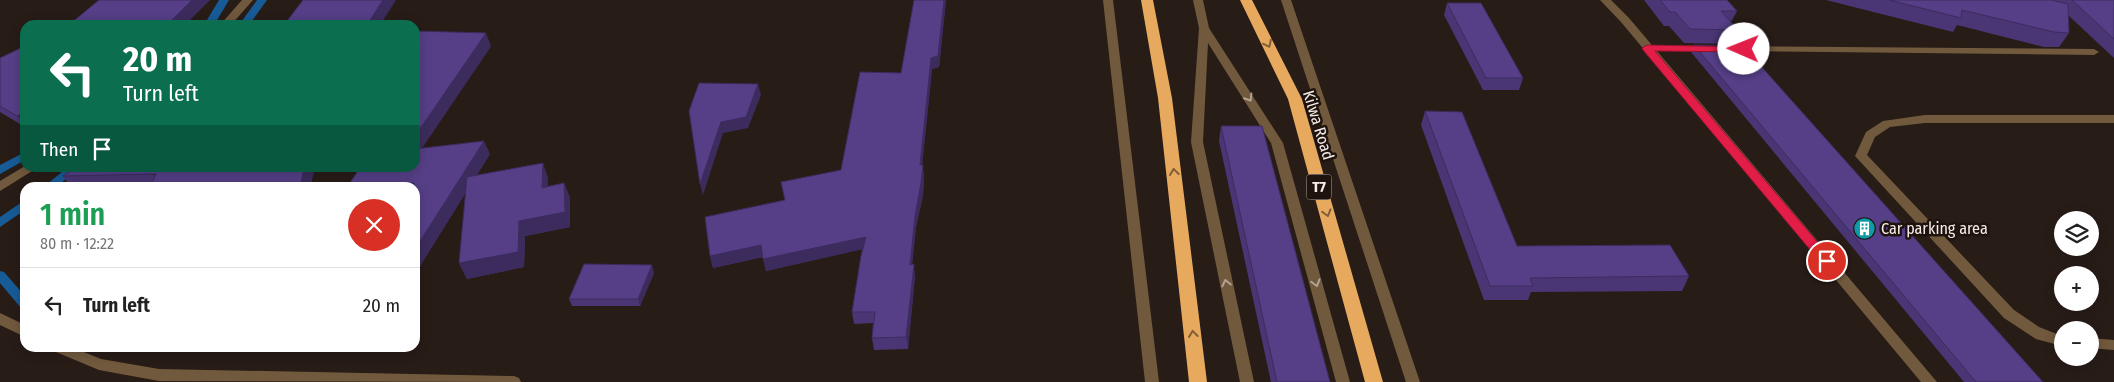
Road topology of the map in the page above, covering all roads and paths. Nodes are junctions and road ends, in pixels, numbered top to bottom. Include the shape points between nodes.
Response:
1 (248, 0) edge
2 (1108, 0) edge
3 (1147, 0) edge
4 (1198, 0) edge
5 (1246, 0) edge
6 (1286, 0) edge
7 (1605, 0) edge
8 (230, 20) edge
9 (1204, 28) junction
10 (1647, 48) junction
11 (2094, 52) dead end
12 (2114, 119) edge
13 (24, 172) edge
14 (0, 187) edge
15 (0, 318) edge
16 (20, 329) edge
17 (2054, 339) edge
18 (2099, 344) edge
19 (2114, 345) edge
20 (70, 352) edge
21 (514, 382) edge
22 (1152, 382) edge
23 (1198, 382) edge
24 (1246, 382) edge
25 (1343, 382) edge
26 (1374, 382) edge
27 (1413, 382) edge
28 (1930, 382) edge

1 - 8 street
2 - 22 street
23 -> 3 highway via 1165,98
4 - 9 street
5 -> 26 highway, Kilwa Road / T7 via 1295,99
6 - 27 street
7 - 10 street via 1626,20
24 -> 9 street via 1197,142
9 -> 25 street via 1277,143
10 - 11 street
10 - 28 street
12 - 17 street via 1925,119 1887,124 1870,135 1861,156 2009,314 2032,331
13 - 14 street
15 - 16 street
18 - 19 street
20 - 21 street via 99,364 159,375

